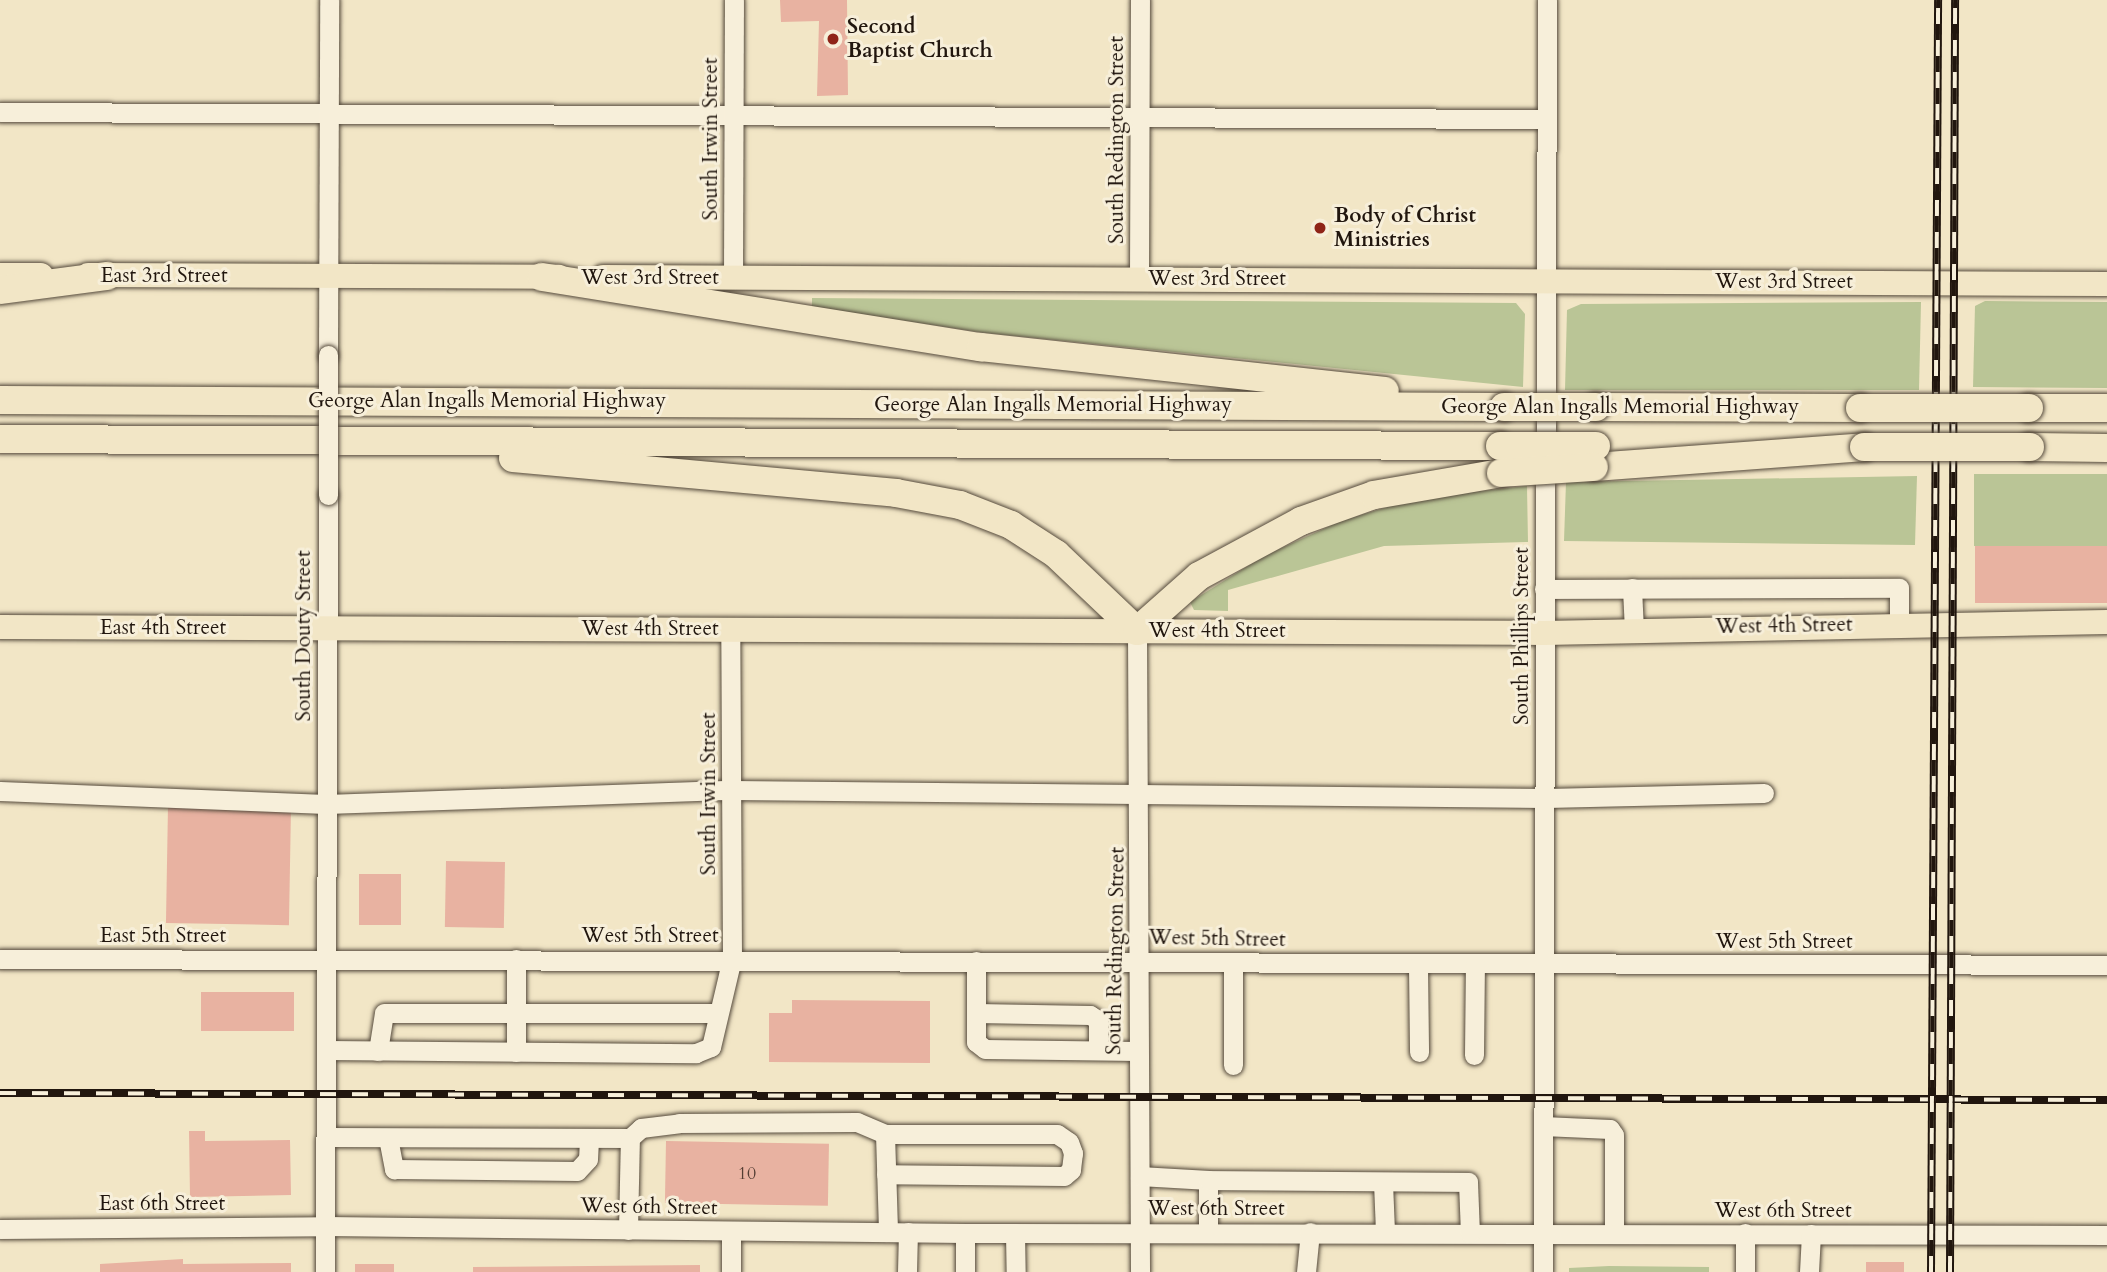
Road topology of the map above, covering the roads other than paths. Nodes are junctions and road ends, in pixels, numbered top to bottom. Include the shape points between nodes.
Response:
1 (329, 0) edge
2 (734, 0) edge
3 (1140, 0) edge
4 (1547, 0) edge
5 (327, 110) junction
6 (0, 112) edge
7 (734, 116) junction
8 (1139, 116) junction
9 (1545, 119) junction
10 (0, 275) edge
11 (107, 276) junction
12 (327, 277) junction
13 (542, 277) junction
14 (733, 278) junction
15 (1139, 279) junction
16 (1544, 280) junction
17 (2107, 284) edge
18 (0, 290) edge
19 (0, 400) edge
20 (1499, 407) junction
21 (2107, 408) edge
22 (0, 439) edge
23 (403, 442) junction
24 (2107, 448) edge
25 (1500, 460) junction
26 (1632, 588) junction
27 (1544, 589) junction
28 (2107, 622) edge
29 (1899, 624) junction
30 (0, 627) edge
31 (327, 628) junction
32 (730, 629) junction
33 (1634, 630) junction
34 (1137, 631) junction
35 (1544, 633) junction
36 (732, 790) junction
37 (0, 791) edge
38 (1140, 791) junction
39 (1764, 793) dead end
40 (1546, 798) junction
41 (326, 804) junction
42 (732, 958) junction
43 (0, 959) edge
44 (327, 959) junction
45 (516, 960) junction
46 (976, 961) junction
47 (1137, 961) junction
48 (1233, 962) junction
49 (1544, 964) junction
50 (1475, 965) junction
51 (2107, 965) edge
52 (1418, 966) junction
53 (516, 1012) junction
54 (717, 1013) junction
55 (976, 1013) junction
56 (1098, 1050) junction
57 (327, 1051) junction
58 (378, 1051) junction
59 (1137, 1051) junction
60 (516, 1052) junction
61 (1419, 1052) dead end
62 (1475, 1055) dead end
63 (1233, 1065) dead end
64 (1543, 1126) junction
65 (885, 1134) junction
66 (326, 1137) junction
67 (388, 1138) junction
68 (630, 1138) junction
69 (589, 1139) junction
70 (886, 1174) junction
71 (1140, 1176) junction
72 (1208, 1180) junction
73 (1383, 1182) junction
74 (324, 1226) junction
75 (0, 1229) edge
76 (628, 1230) junction
77 (731, 1231) junction
78 (1208, 1231) junction
79 (888, 1232) junction
80 (908, 1232) junction
81 (1140, 1232) junction
82 (1311, 1232) junction
83 (1543, 1232) junction
84 (965, 1233) junction
85 (1015, 1233) junction
86 (1385, 1233) junction
87 (1470, 1233) junction
88 (1614, 1233) junction
89 (1745, 1233) junction
90 (1811, 1234) junction
91 (2107, 1235) edge
92 (325, 1272) edge
93 (731, 1272) edge
94 (907, 1272) edge
95 (965, 1272) edge
96 (1016, 1272) edge
97 (1140, 1272) edge
98 (1306, 1272) edge
99 (1543, 1272) edge
100 (1745, 1272) edge
101 (1809, 1272) edge

1 - 5 street, South Douty Street
2 - 7 street, South Irwin Street
3 - 8 street, South Redington Street
4 - 9 street, South Phillips Street
5 - 6 street
5 - 7 street
5 - 12 street, South Douty Street
7 - 8 street
7 - 14 street, South Irwin Street
8 - 9 street
8 - 15 street, South Redington Street
9 - 16 street, South Phillips Street
10 - 11 main road, East 3rd Street
11 - 12 main road, East 3rd Street
11 - 18 highway
12 - 13 main road, West 3rd Street
12 - 31 street, South Douty Street, bridge
13 - 14 main road, West 3rd Street
13 - 20 highway via 981,347 1401,392
14 - 15 main road, West 3rd Street
15 - 16 main road, West 3rd Street
16 - 17 main road, West 3rd Street
16 - 27 street, South Phillips Street
19 - 20 highway, George Alan Ingalls Memorial Highway
20 - 21 highway, George Alan Ingalls Memorial Highway, bridge
22 - 23 highway, George Alan Ingalls Memorial Highway
23 - 25 highway, George Alan Ingalls Memorial Highway
23 - 34 highway via 524,459 896,493 949,502 996,518 1040,542 1078,572
24 - 25 highway, George Alan Ingalls Memorial Highway, bridge via 1864,447
25 - 34 highway via 1301,521 1199,576
26 - 27 street
26 - 29 street via 1899,588
26 - 33 street
27 - 35 street, South Phillips Street
28 - 29 main road, West 4th Street
29 - 33 main road, West 4th Street
30 - 31 main road, East 4th Street
31 - 32 main road, West 4th Street
31 - 41 street, South Douty Street
32 - 34 main road, West 4th Street
32 - 36 street, South Irwin Street
33 - 35 main road, West 4th Street
34 - 35 main road, West 4th Street
34 - 38 street, South Redington Street
35 - 40 street, South Phillips Street
36 - 38 street
36 - 41 street
36 - 42 street, South Irwin Street
37 - 41 street
38 - 40 street
38 - 47 street, South Redington Street
39 - 40 street
40 - 49 street, South Phillips Street
41 - 44 street, South Douty Street
42 - 45 street, West 5th Street
42 - 46 street, West 5th Street
42 - 54 street, South Irwin Street
43 - 44 street, East 5th Street
44 - 45 street, West 5th Street
44 - 57 street, South Douty Street
45 - 53 street
46 - 47 street, West 5th Street
46 - 55 street
47 - 48 street, West 5th Street
47 - 59 street, South Redington Street
48 - 52 street, West 5th Street
48 - 63 street
49 - 50 street, West 5th Street
49 - 51 street, West 5th Street
49 - 64 street, South Phillips Street
50 - 52 street, West 5th Street
50 - 62 street
52 - 61 street
53 - 54 street
53 - 58 street via 384,1013
53 - 60 street
54 - 60 street, South Irwin Street via 711,1047 696,1053
55 - 56 street via 976,1042 985,1049
55 - 56 street via 1090,1015 1098,1020
56 - 59 street
57 - 58 street
57 - 66 street, South Douty Street
58 - 60 street
59 - 71 street, South Redington Street
64 - 83 street, South Phillips Street
64 - 88 street via 1610,1129 1614,1135
65 - 68 street via 857,1122 679,1123 641,1128
65 - 70 street
65 - 70 street via 1057,1134 1069,1142 1073,1153 1071,1170 1064,1176
66 - 67 street
66 - 74 street, South Douty Street
67 - 69 street
67 - 69 street via 394,1169 578,1171 588,1159
68 - 69 street
68 - 76 street
70 - 79 street
71 - 72 street
71 - 81 street, South Redington Street
72 - 73 street
72 - 78 street
73 - 86 street
73 - 87 street via 1468,1182
74 - 75 street, East 6th Street
74 - 76 street, West 6th Street
74 - 92 street, South Douty Street
76 - 77 street, West 6th Street
77 - 79 street, West 6th Street
77 - 93 street
78 - 81 street, West 6th Street
78 - 82 street, West 6th Street
79 - 80 street, West 6th Street
80 - 84 street, West 6th Street
80 - 94 street
81 - 85 street, West 6th Street
81 - 97 street, South Redington Street
82 - 86 street, West 6th Street
82 - 98 street
83 - 87 street, West 6th Street
83 - 88 street, West 6th Street
83 - 99 street, South Phillips Street
84 - 85 street, West 6th Street
84 - 95 street
85 - 96 street
86 - 87 street, West 6th Street
88 - 89 street, West 6th Street
89 - 90 street, West 6th Street
89 - 100 street
90 - 91 street, West 6th Street
90 - 101 street

